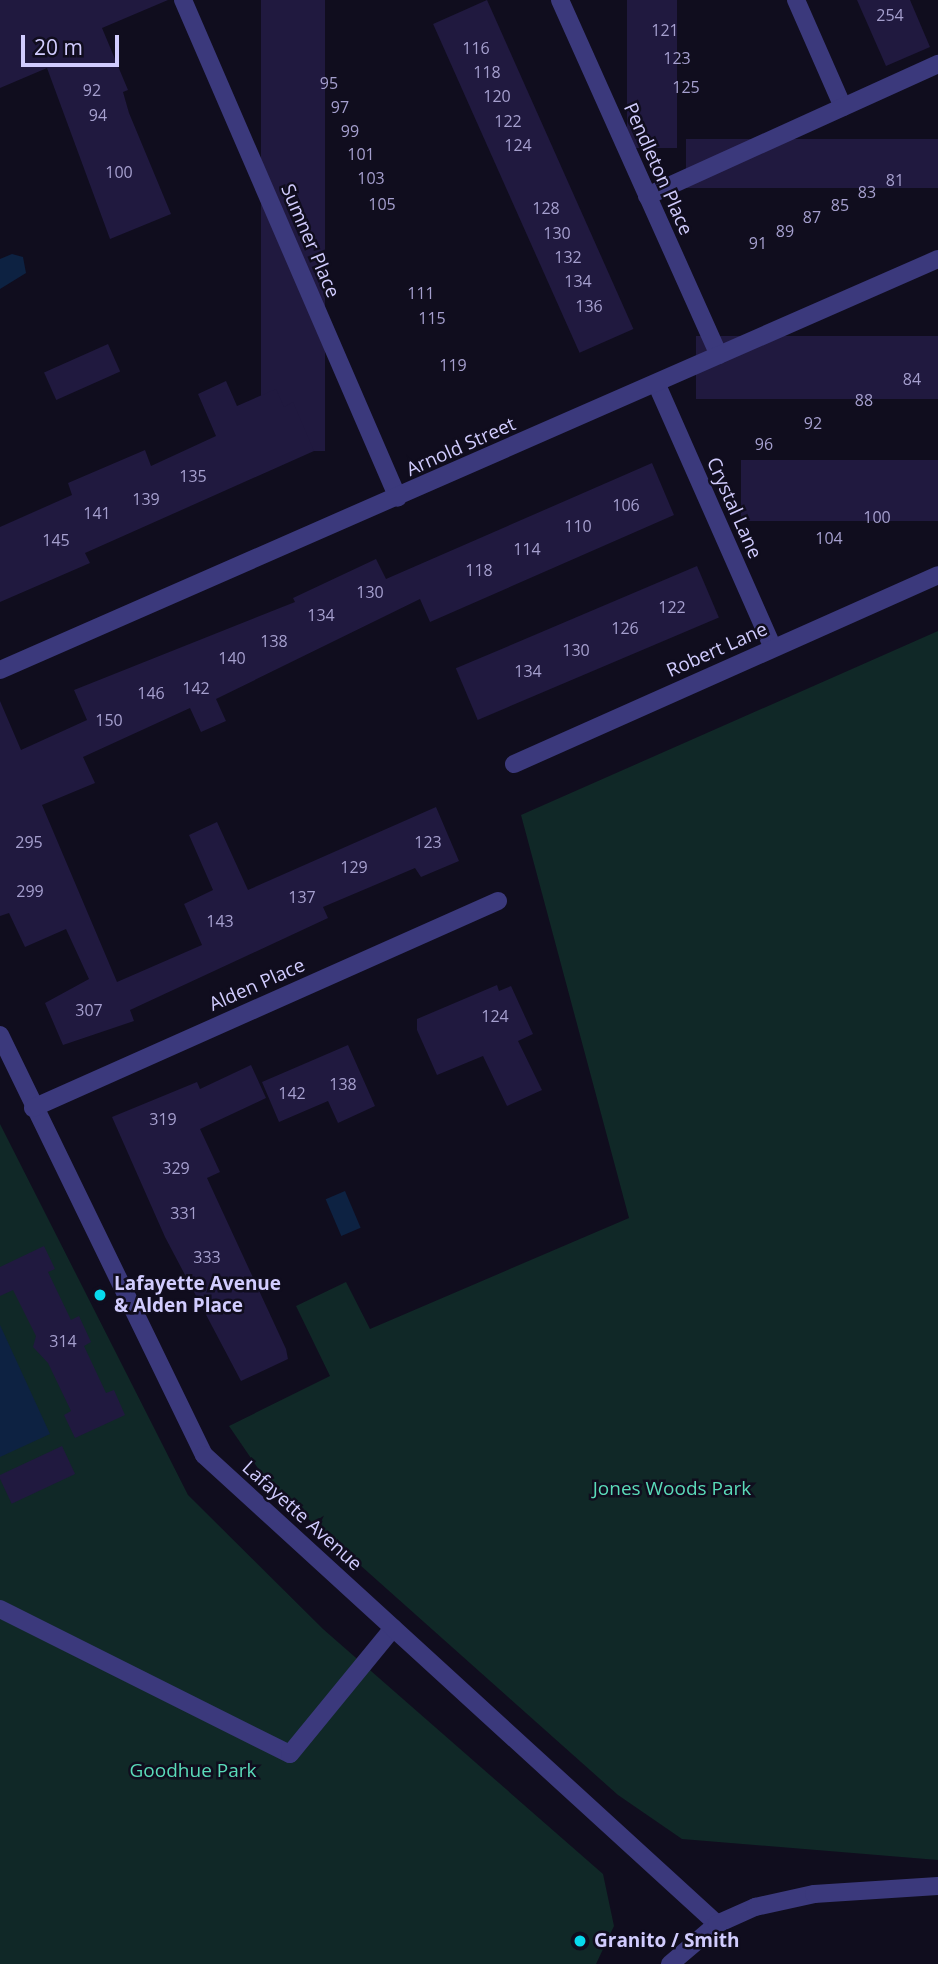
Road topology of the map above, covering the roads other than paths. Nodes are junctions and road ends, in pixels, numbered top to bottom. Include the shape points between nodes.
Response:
1 (183, 0) edge
2 (560, 0) edge
3 (796, 0) edge
4 (938, 64) edge
5 (843, 107) junction
6 (648, 197) junction
7 (938, 259) edge
8 (719, 355) junction
9 (657, 385) junction
10 (398, 498) junction
11 (938, 575) edge
12 (773, 648) junction
13 (0, 670) edge
14 (513, 764) dead end
15 (498, 901) dead end
16 (0, 1035) edge
17 (33, 1108) junction
18 (0, 1609) edge
19 (393, 1628) junction
20 (938, 1886) edge
21 (717, 1924) junction
22 (670, 1964) edge

1 - 10 street, Sumner Place
2 - 6 street, Pendleton Place
3 - 5 street
4 - 5 street
5 - 6 street
6 - 8 street, Pendleton Place
7 - 8 street, Arnold Street
8 - 9 street, Arnold Street
9 - 10 street, Arnold Street
9 - 12 street, Crystal Lane
10 - 13 street, Arnold Street
11 - 12 street, Robert Lane
12 - 14 street, Robert Lane
15 - 17 street, Alden Place
16 - 17 street, Lafayette Avenue
17 - 19 street, Lafayette Avenue via 204,1455
18 - 19 street via 290,1754
19 - 21 street, Lafayette Avenue
20 - 21 street via 814,1894 755,1907
21 - 22 street

